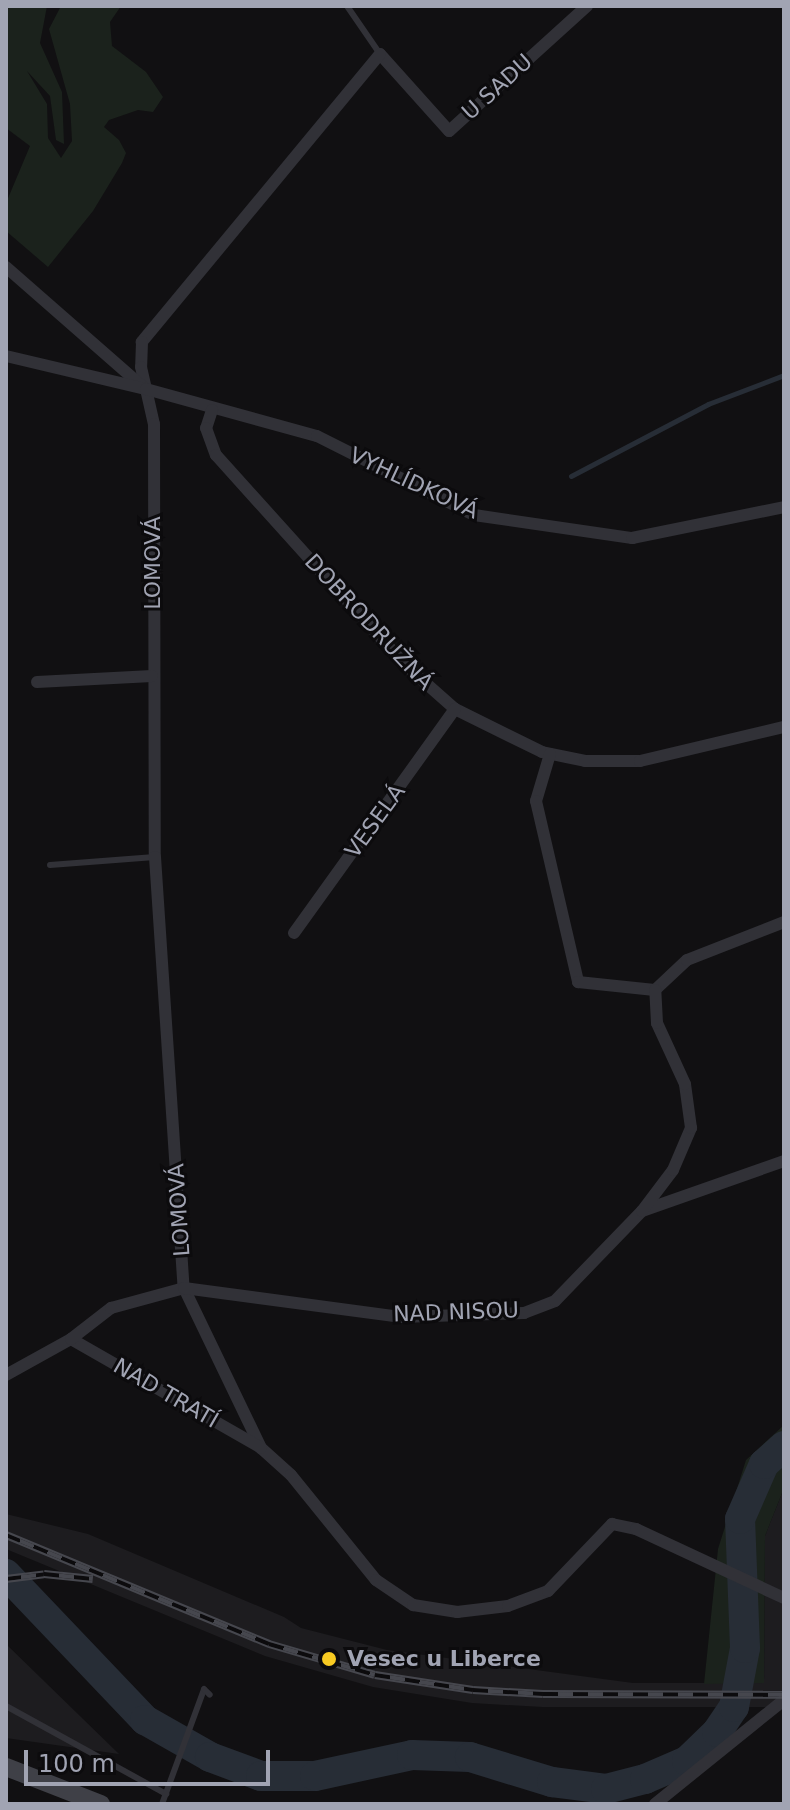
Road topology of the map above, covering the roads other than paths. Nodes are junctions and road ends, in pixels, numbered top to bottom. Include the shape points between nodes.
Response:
1 (347, 6) edge
2 (587, 6) edge
3 (380, 54) junction
4 (6, 267) edge
5 (6, 356) edge
6 (146, 389) junction
7 (212, 410) junction
8 (784, 507) edge
9 (152, 676) junction
10 (37, 682) dead end
11 (455, 709) junction
12 (784, 727) edge
13 (550, 754) junction
14 (155, 857) junction
15 (50, 865) dead end
16 (784, 922) edge
17 (294, 933) dead end
18 (655, 990) junction
19 (784, 1161) edge
20 (642, 1211) junction
21 (184, 1288) junction
22 (71, 1339) junction
23 (6, 1375) edge
24 (261, 1448) junction
25 (784, 1598) edge
26 (210, 1695) dead end
27 (784, 1700) edge
28 (6, 1706) edge
29 (6, 1767) edge
30 (166, 1794) junction
31 (101, 1804) edge
32 (162, 1804) edge
33 (655, 1804) edge

1 - 3 lane
2 - 3 street, U SADU via 449,131
3 - 6 street via 142,342
4 - 6 street
5 - 6 street, VYHLÍDKOVÁ
6 - 7 street, VYHLÍDKOVÁ
6 - 9 street, LOMOVÁ via 154,424
7 - 8 street, VYHLÍDKOVÁ via 317,436 474,515 632,538
7 - 11 street, DOBRODRUŽNÁ via 206,428 216,455 403,663
9 - 10 street
9 - 14 street, LOMOVÁ
11 - 13 street, DOBRODRUŽNÁ
11 - 17 street, VESELÁ
12 - 13 street, DOBRODRUŽNÁ via 640,761 585,761
13 - 18 street via 536,801 578,982
14 - 15 lane
14 - 21 street, LOMOVÁ
16 - 18 street via 687,960
18 - 20 street, NAD NISOU via 657,1023 685,1084 691,1128 673,1170
19 - 20 street, NAD NISOU
20 - 21 street, NAD NISOU via 555,1301 524,1313 400,1317
21 - 22 street via 111,1308
21 - 24 street, LOMOVÁ
22 - 23 street
22 - 24 street, NAD TRATÍ
24 - 25 street, LOMOVÁ via 291,1475 376,1580 413,1605 457,1612 508,1606 548,1591 612,1524 636,1529
26 - 30 lane via 204,1689
27 - 33 street
28 - 30 lane
29 - 31 street
30 - 32 lane

